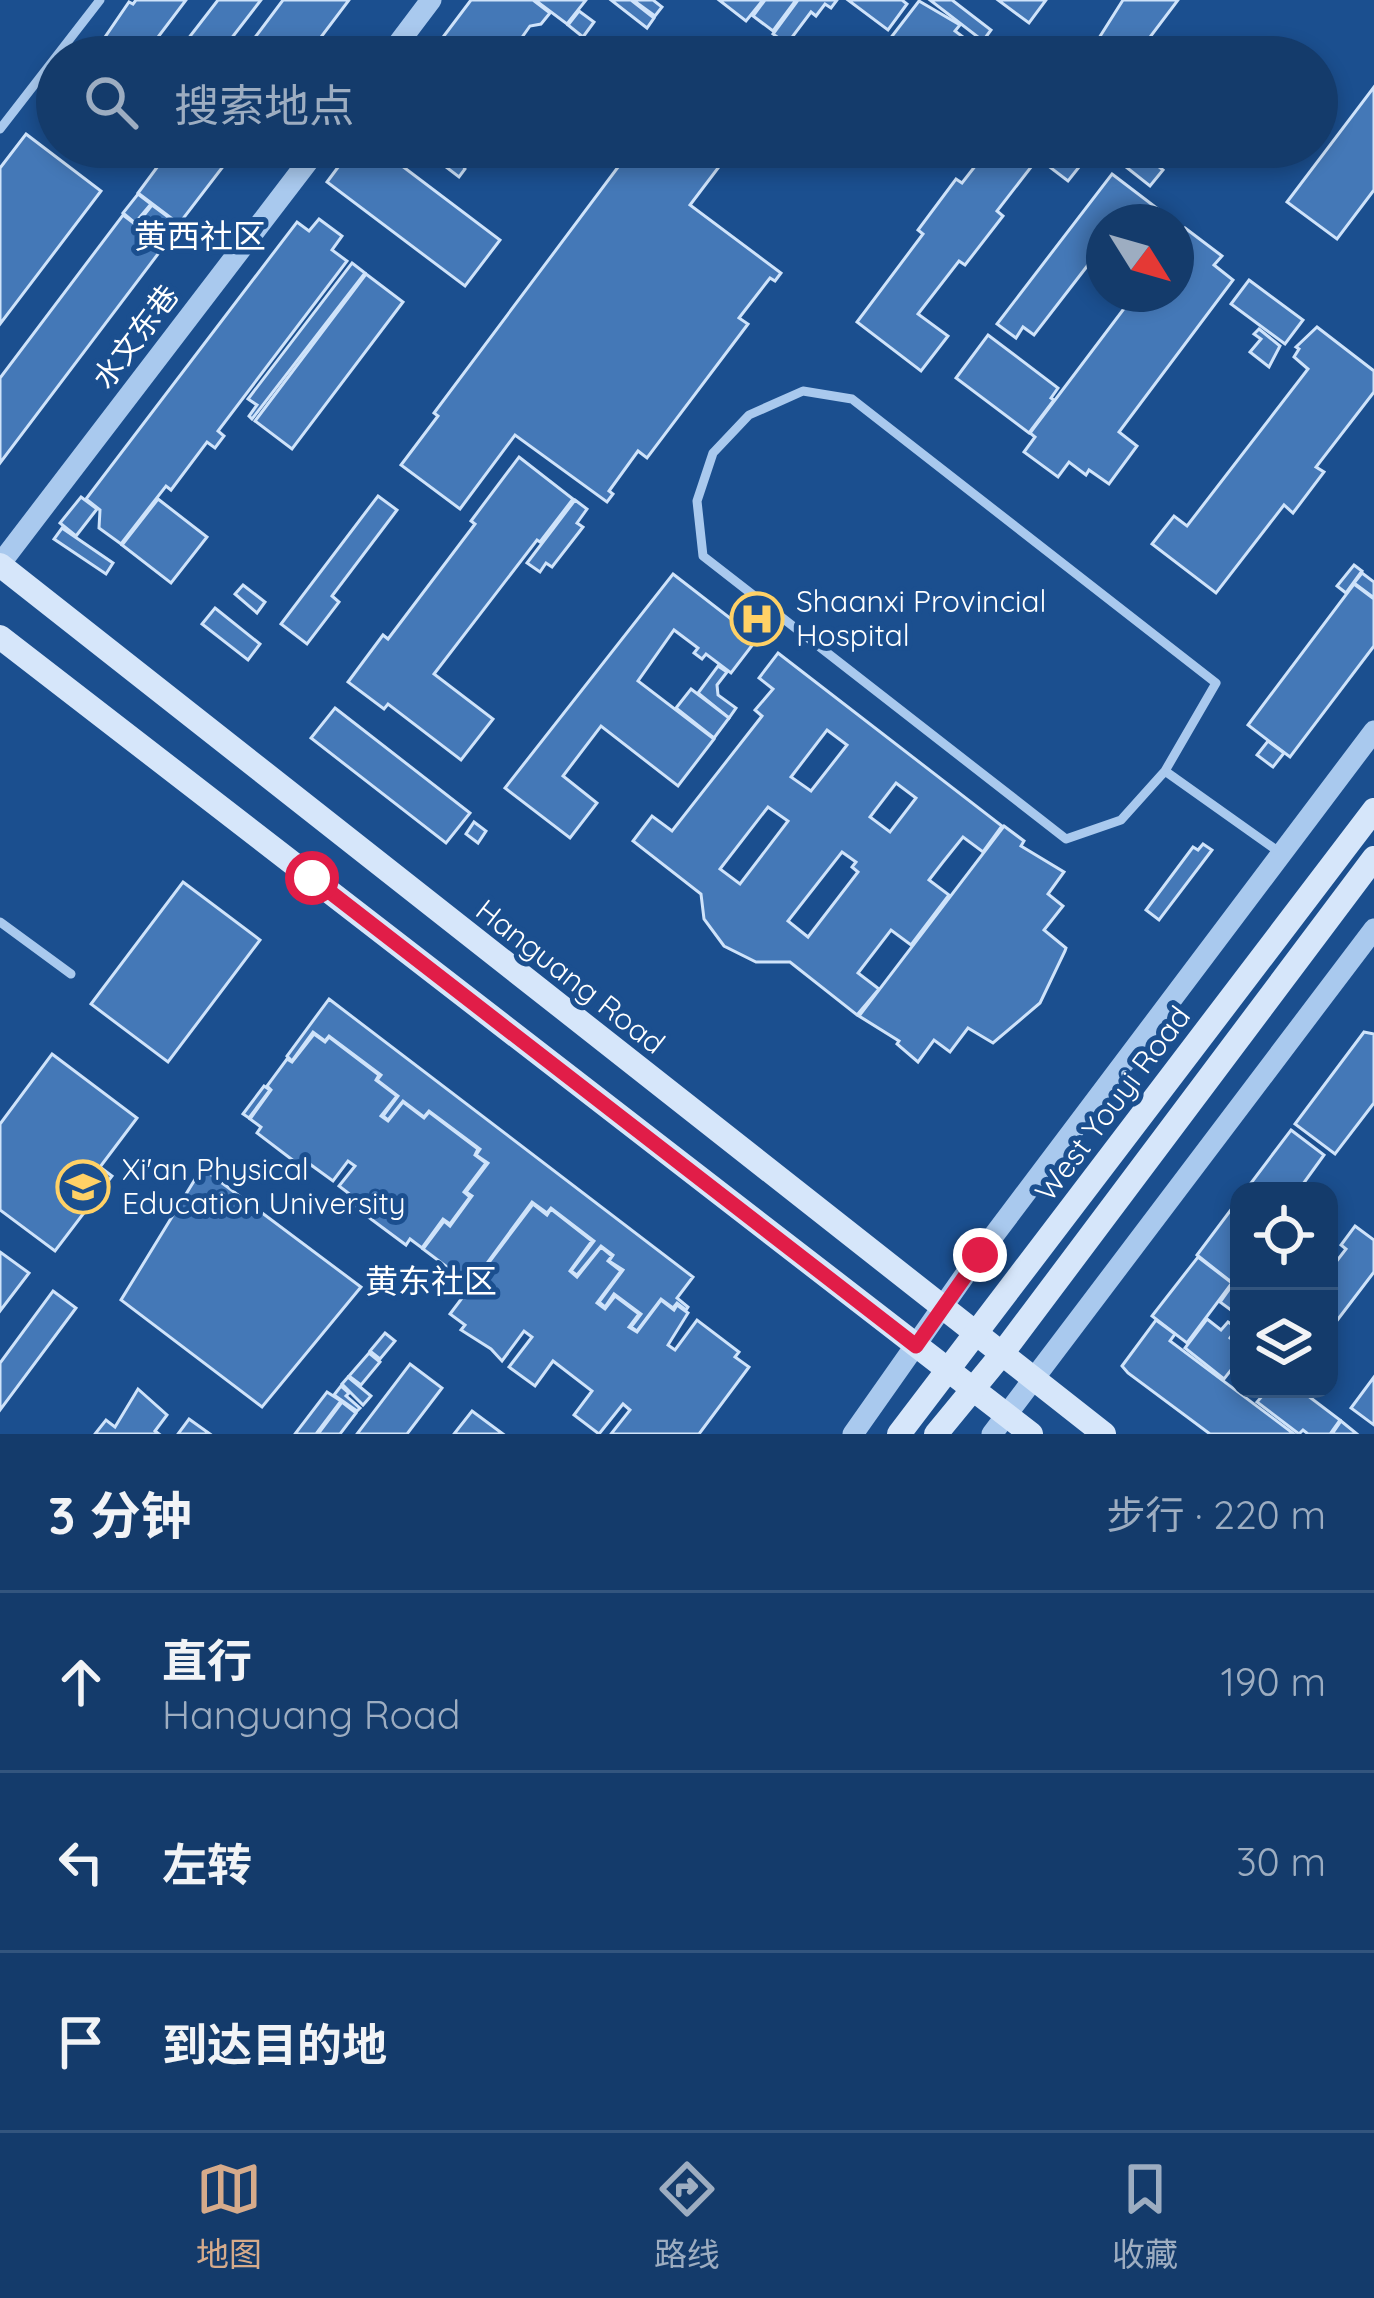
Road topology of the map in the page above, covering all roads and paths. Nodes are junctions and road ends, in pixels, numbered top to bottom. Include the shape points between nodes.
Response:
1 (100, 0) edge
2 (431, 0) edge
3 (72, 36) edge
4 (404, 36) edge
5 (36, 83) edge
6 (0, 129) edge
7 (303, 168) edge
8 (0, 565) edge
9 (0, 637) edge
10 (1374, 731) edge
11 (1165, 771) junction
12 (1374, 810) edge
13 (1282, 854) junction
14 (1374, 858) edge
15 (0, 922) edge
16 (1374, 929) edge
17 (71, 974) dead end
18 (942, 1310) junction
19 (974, 1335) junction
20 (916, 1346) junction
21 (1001, 1355) junction
22 (947, 1370) junction
23 (1033, 1379) junction
24 (971, 1387) junction
25 (999, 1424) edge
26 (853, 1434) edge
27 (899, 1434) edge
28 (936, 1434) edge
29 (1031, 1434) edge
30 (1104, 1434) edge

1 - 3 lane
2 - 4 street
5 - 6 lane
7 - 8 street, 水文东巷
8 - 18 main road, Hanguang Road
9 - 20 main road
10 - 13 street
11 - 11 lane via 1216,683 852,399 803,391 749,416 713,454 698,501 703,556 1066,839 1121,820
11 - 13 lane
12 - 19 main road, West Youyi Road
13 - 18 street
14 - 21 main road, West Youyi Road
15 - 17 lane
16 - 23 street
18 - 19 main road, Hanguang Road
18 - 20 street
19 - 21 main road, Hanguang Road
19 - 22 main road, West Youyi Road
20 - 22 main road
20 - 26 street
21 - 23 main road, Hanguang Road
21 - 24 main road, West Youyi Road
22 - 24 main road
22 - 27 main road, West Youyi Road
23 - 25 street
23 - 30 main road, Hanguang Road
24 - 25 main road
24 - 28 main road, West Youyi Road
25 - 29 main road

